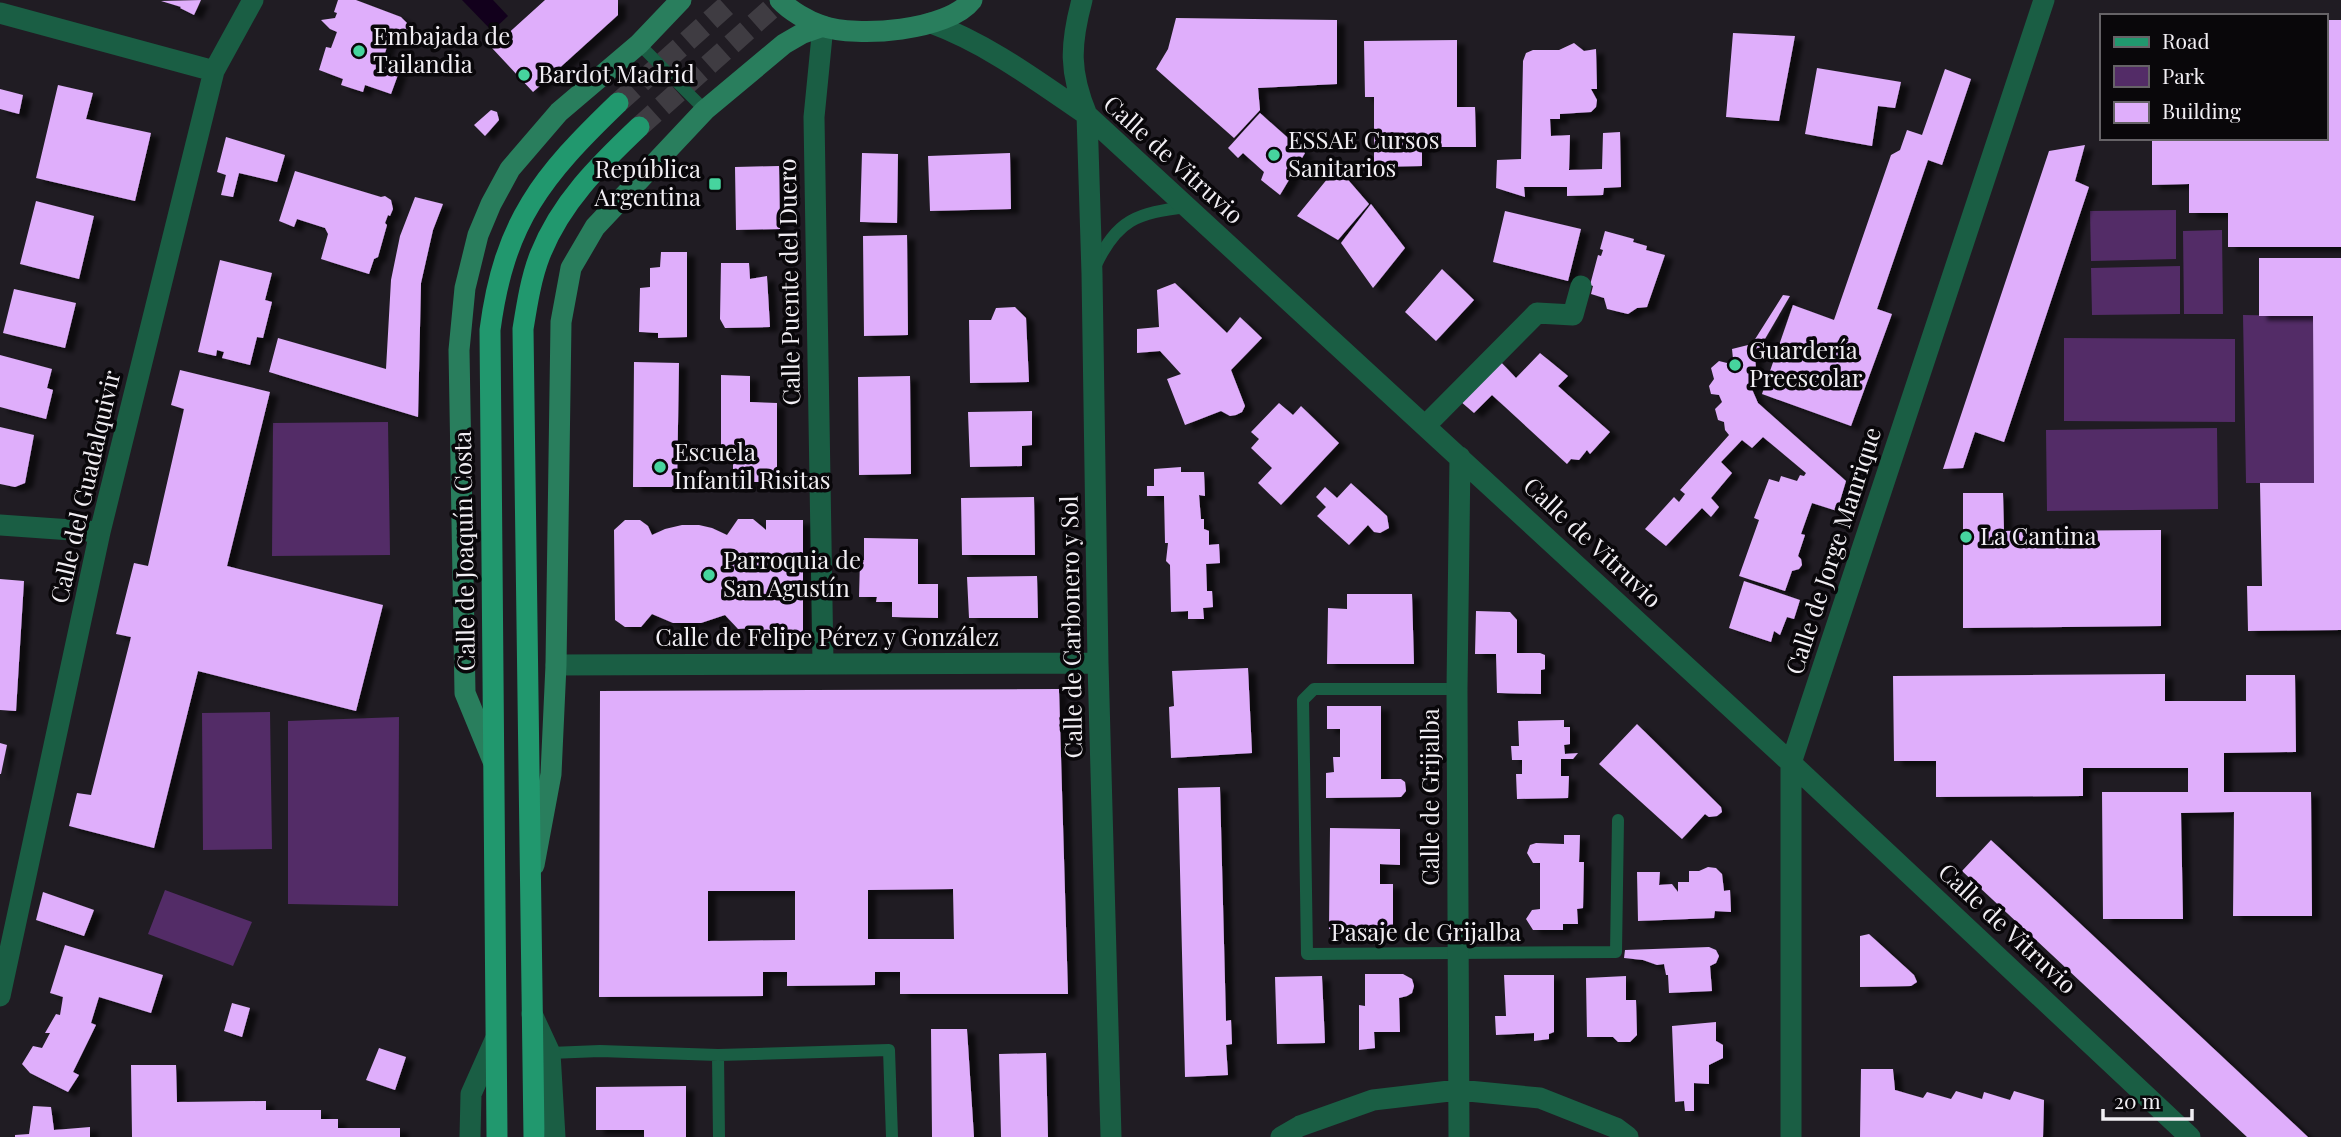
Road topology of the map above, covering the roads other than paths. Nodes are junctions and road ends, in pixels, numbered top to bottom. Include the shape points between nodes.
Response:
1 (253, 0) edge
2 (681, 0) edge
3 (780, 0) edge
4 (1082, 0) edge
5 (2044, 0) edge
6 (974, 1) edge
7 (0, 13) edge
8 (931, 23) junction
9 (823, 26) junction
10 (639, 44) junction
11 (214, 71) junction
12 (618, 103) tunnel mouth
13 (705, 110) junction
14 (1087, 115) junction
15 (639, 127) tunnel mouth
16 (1187, 207) junction
17 (1092, 274) junction
18 (1581, 286) dead end
19 (1425, 426) junction
20 (1460, 457) junction
21 (0, 525) edge
22 (100, 532) junction
23 (823, 663) junction
24 (1098, 663) junction
25 (556, 665) junction
26 (1457, 689) junction
27 (493, 762) junction
28 (1791, 763) junction
29 (1618, 820) dead end
30 (531, 878) junction
31 (1458, 954) junction
32 (0, 996) edge
33 (532, 1013) junction
34 (495, 1040) junction
35 (550, 1053) junction
36 (718, 1055) junction
37 (1458, 1090) junction
38 (1300, 1131) edge
39 (1620, 1134) edge
40 (470, 1137) edge
41 (497, 1137) edge
42 (534, 1137) edge
43 (555, 1137) edge
44 (719, 1137) edge
45 (892, 1137) edge
46 (1111, 1137) edge
47 (1281, 1137) edge
48 (1459, 1137) edge
49 (1791, 1137) edge
50 (2190, 1137) edge

1 - 11 street, Calle del Guadalquivir
2 - 10 street
3 - 9 street
4 - 14 street via 1073,71
5 - 28 street, Calle de Jorge Manrique
6 - 8 street
7 - 11 street
8 - 9 street via 867,33
8 - 14 street, Calle de Vitruvio via 989,50
9 - 13 street via 784,44
9 - 23 street, Calle Puente del Duero via 814,117
10 - 13 lane
10 - 27 street via 559,112 510,169 478,235 465,288 459,350 464,693
11 - 22 street, Calle del Guadalquivir
12 - 27 main road, Calle de Joaquín Costa via 549,174 525,211 495,292 489,375
13 - 25 street via 595,227 571,268 561,322
14 - 16 street, Calle de Vitruvio
14 - 17 street, Calle de Carbonero y Sol
15 - 30 main road via 584,181 558,220 540,255 523,329
16 - 17 lane via 1134,218 1105,246
16 - 19 street, Calle de Vitruvio
17 - 24 street, Calle de Carbonero y Sol
18 - 19 street via 1573,315 1537,313
19 - 20 street, Calle de Vitruvio
20 - 26 street, Calle de Grijalba
20 - 28 street, Calle de Vitruvio
21 - 22 street
22 - 32 street, Calle del Guadalquivir
23 - 24 street, Calle de Felipe Pérez y González
23 - 25 street, Calle de Felipe Pérez y González
24 - 46 street, Calle de Carbonero y Sol
25 - 30 street via 551,774
26 - 31 street, Calle de Grijalba
26 - 31 lane, Pasaje de Grijalba via 1314,689 1303,700 1307,954
27 - 34 main road, Calle de Joaquín Costa
28 - 49 street, Calle de Jorge Manrique
28 - 50 street, Calle de Vitruvio
29 - 31 lane, Pasaje de Grijalba via 1616,952
30 - 33 main road
31 - 37 street, Calle de Grijalba
33 - 35 street
33 - 42 main road
34 - 40 street, Calle de Joaquín Costa via 471,1094
34 - 41 main road, Calle de Joaquín Costa
35 - 36 lane
35 - 43 street
36 - 44 lane
36 - 45 lane via 889,1050
37 - 38 street via 1373,1100
37 - 39 street via 1540,1098
37 - 48 street, Calle de Grijalba
38 - 47 street

